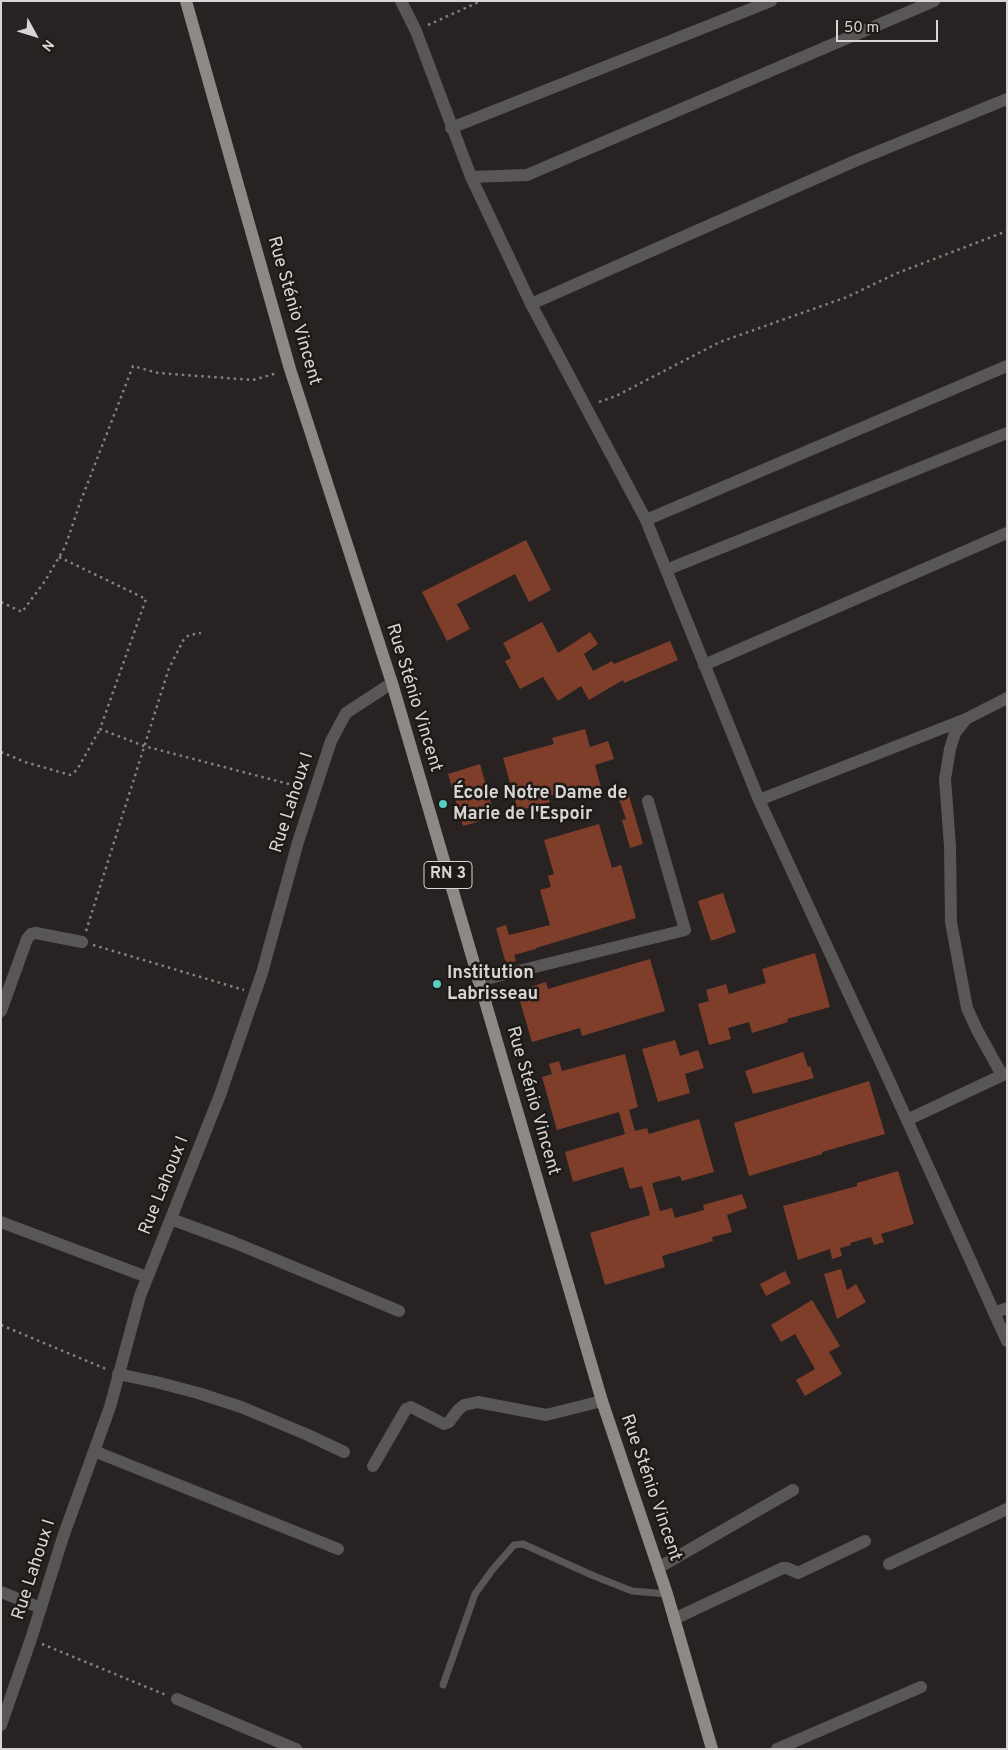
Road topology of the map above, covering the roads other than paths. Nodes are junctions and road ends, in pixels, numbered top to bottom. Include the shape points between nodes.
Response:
1 (186, 1) edge
2 (401, 1) edge
3 (772, 1) edge
4 (934, 1) edge
5 (1007, 99) edge
6 (451, 128) junction
7 (471, 178) junction
8 (532, 304) junction
9 (1007, 366) edge
10 (1007, 433) edge
11 (646, 520) junction
12 (1007, 533) edge
13 (666, 570) junction
14 (704, 665) junction
15 (392, 683) junction
16 (1007, 698) edge
17 (966, 719) junction
18 (759, 800) junction
19 (648, 801) dead end
20 (82, 942) road end
21 (478, 981) junction
22 (1, 1011) edge
23 (1004, 1074) edge
24 (907, 1120) junction
25 (171, 1219) junction
26 (1, 1222) edge
27 (147, 1277) junction
28 (1007, 1308) edge
29 (399, 1311) dead end
30 (994, 1313) junction
31 (1007, 1341) edge
32 (118, 1374) junction
33 (602, 1401) junction
34 (94, 1451) junction
35 (344, 1452) dead end
36 (373, 1466) dead end
37 (793, 1490) dead end
38 (1007, 1509) edge
39 (865, 1541) dead end
40 (338, 1549) dead end
41 (889, 1564) dead end
42 (658, 1568) junction
43 (1, 1592) edge
44 (667, 1594) junction
45 (41, 1608) junction
46 (674, 1619) junction
47 (443, 1685) dead end
48 (922, 1687) dead end
49 (177, 1699) road end
50 (1, 1724) edge
51 (296, 1749) edge
52 (712, 1749) edge
53 (777, 1749) edge

1 - 15 main road, Rue Sténio Vincent / RN 3 via 290,369
2 - 6 street via 416,31
3 - 6 street
4 - 7 street via 527,175
5 - 8 street
6 - 7 street
7 - 8 street
8 - 11 street
9 - 11 street
10 - 13 street
11 - 13 street
12 - 14 street
13 - 14 street
14 - 18 street
15 - 21 main road, Rue Sténio Vincent / RN 3
15 - 25 street, Rue Lahoux I via 346,713 332,741 298,842 255,993 220,1095
16 - 17 street
17 - 18 street
17 - 23 street via 955,733 945,779 951,922 967,1008
18 - 24 street
19 - 21 street via 685,930
20 - 22 street via 31,934
21 - 33 main road, Rue Sténio Vincent / RN 3
23 - 24 street
24 - 30 street
25 - 27 street, Rue Lahoux I
25 - 29 street
26 - 27 street
27 - 32 street, Rue Lahoux I
28 - 30 street
30 - 31 street
32 - 34 street, Rue Lahoux I
32 - 35 street via 198,1392
33 - 36 street via 546,1415 478,1402 464,1405 444,1424 411,1407 406,1409
33 - 42 main road, Rue Sténio Vincent / RN 3
34 - 40 street
34 - 45 street, Rue Lahoux I
37 - 42 street
38 - 41 street
39 - 46 street via 798,1573 783,1568
42 - 44 main road, Rue Sténio Vincent / RN 3
43 - 45 street
44 - 46 main road, Rue Sténio Vincent / RN 3
44 - 47 lane via 632,1591 523,1544 514,1545 475,1594
45 - 50 street, Rue Lahoux I
46 - 52 main road, Rue Sténio Vincent / RN 3
48 - 53 street
49 - 51 street

